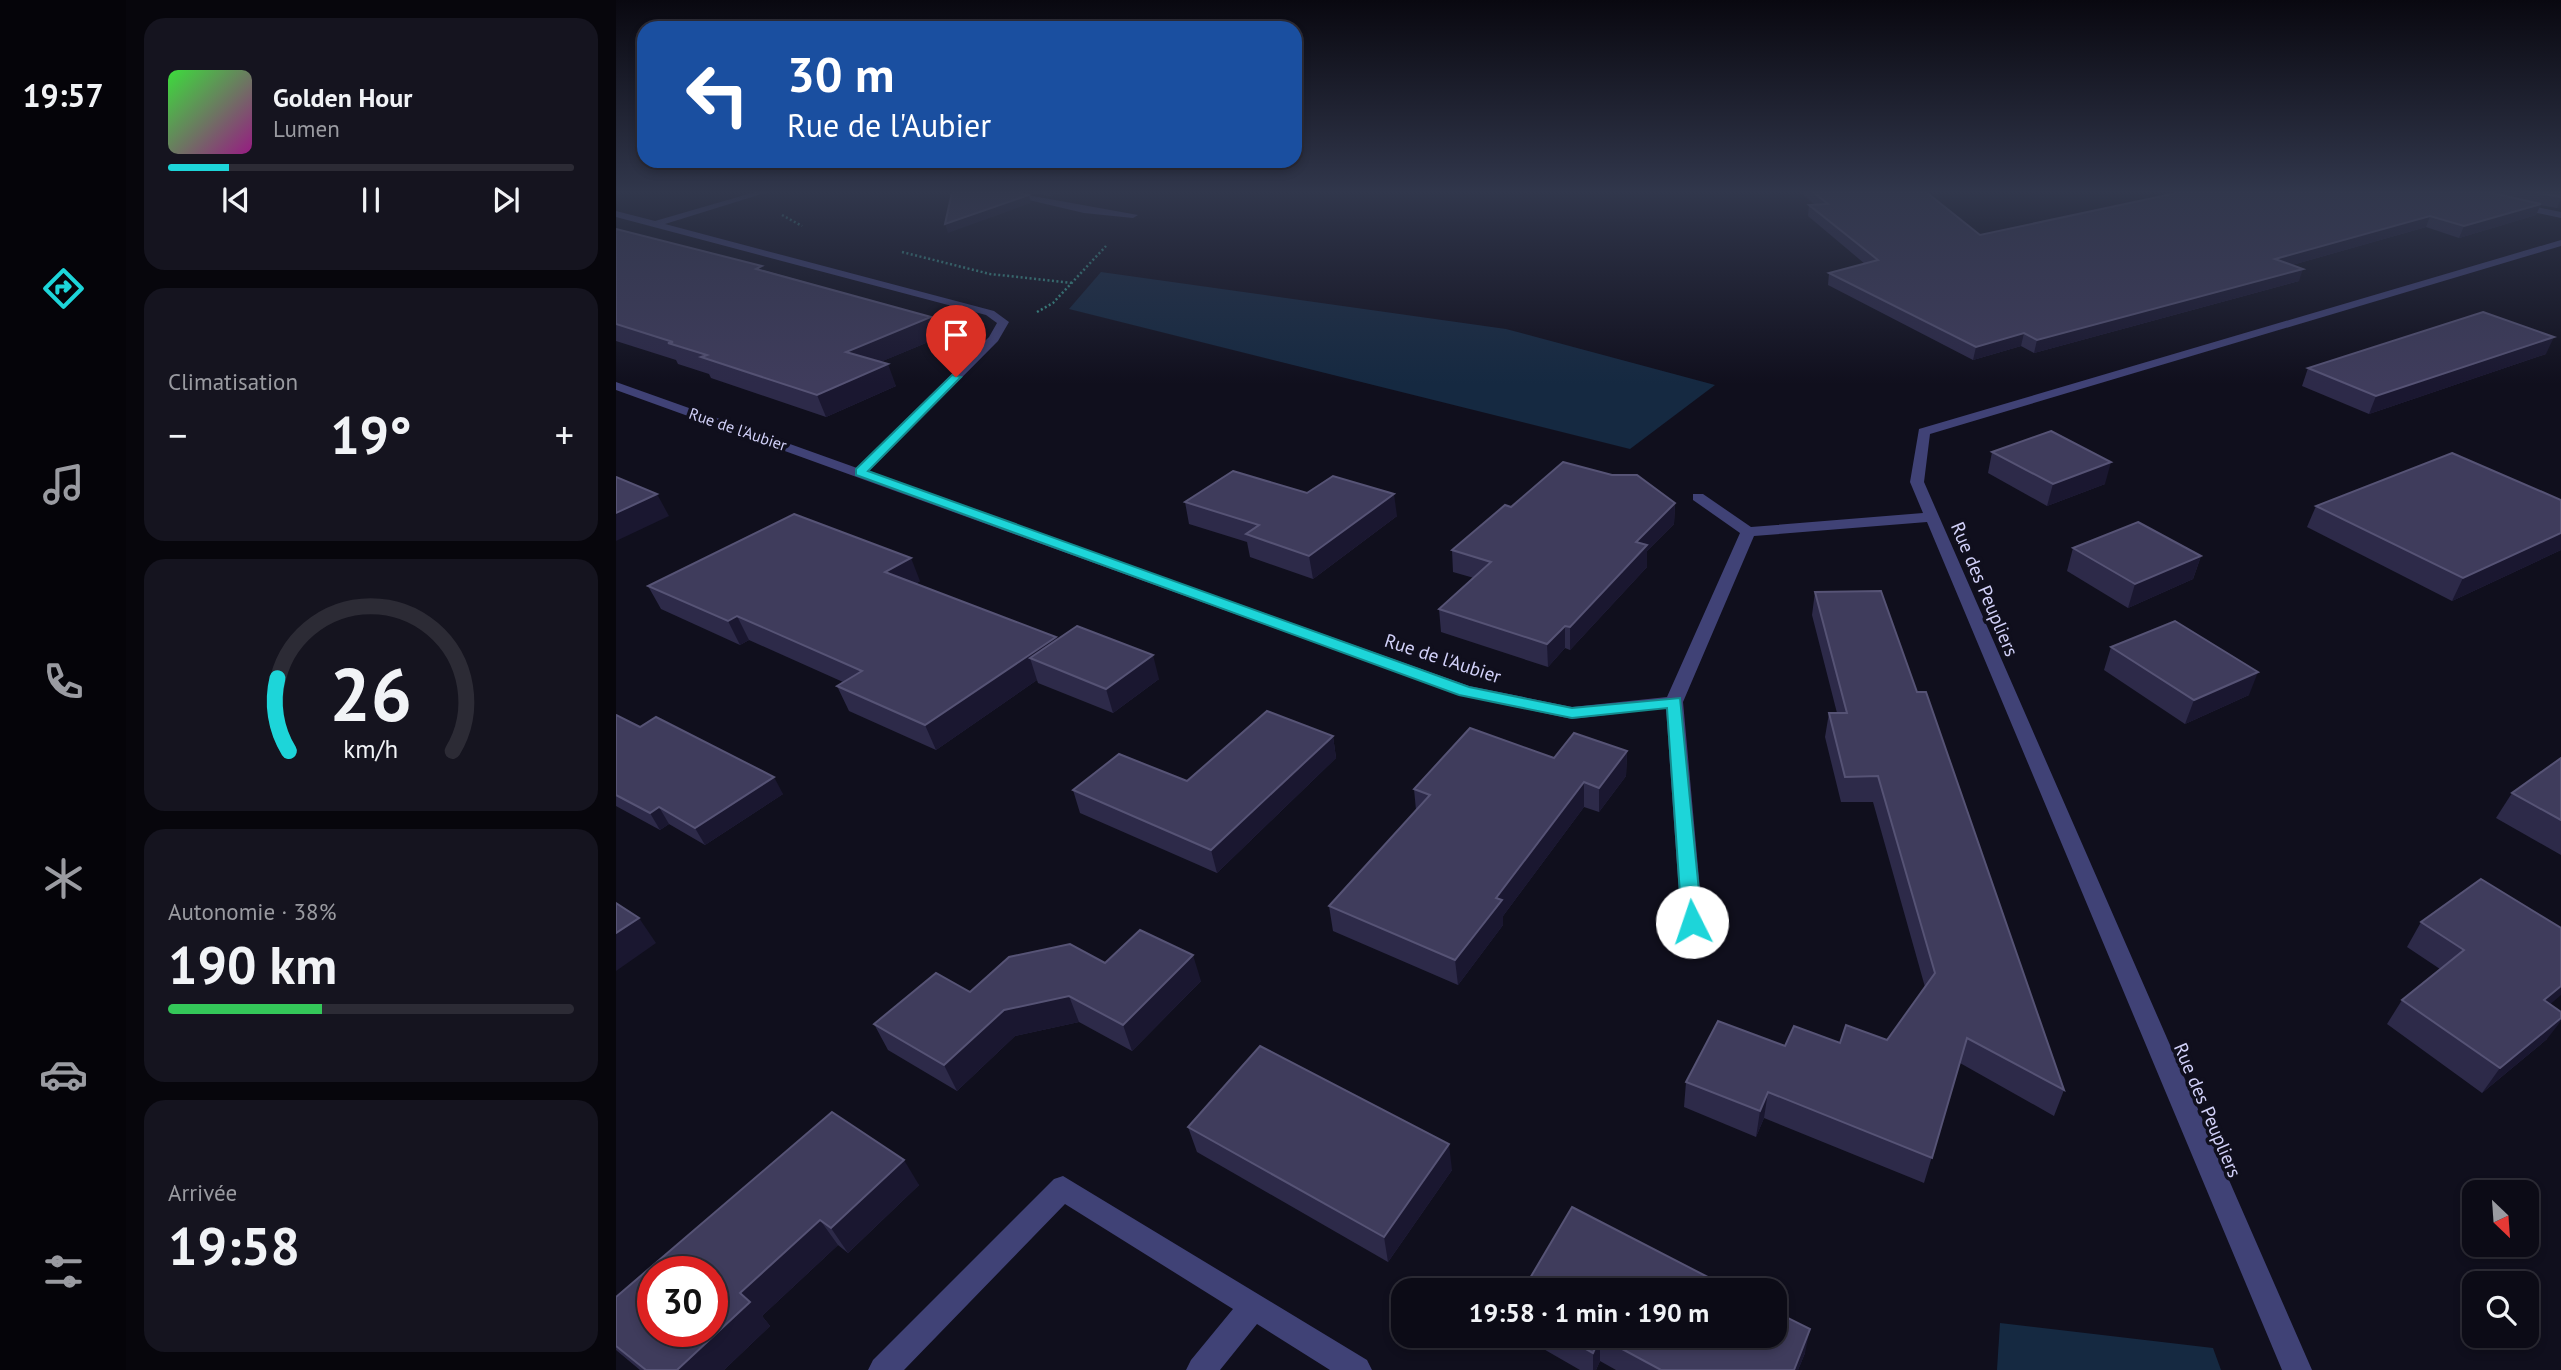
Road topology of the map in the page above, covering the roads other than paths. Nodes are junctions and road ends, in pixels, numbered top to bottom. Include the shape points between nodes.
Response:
1 (776, 256) edge
2 (2517, 256) edge
3 (616, 386) edge
4 (860, 472) junction
5 (1698, 497) dead end
6 (1932, 517) junction
7 (1748, 532) junction
8 (1674, 702) junction
9 (1692, 922) dead end
10 (1254, 1306) junction
11 (883, 1370) edge
12 (1201, 1370) edge
13 (1356, 1370) edge
14 (2297, 1370) edge

1 - 4 street via 990,313 1003,322 994,340
2 - 6 street, Rue des Peupliers via 1924,432 1917,482
3 - 4 street, Rue de l'Aubier
4 - 8 street, Rue de l'Aubier via 1465,691 1572,713
5 - 7 street
6 - 7 street
6 - 14 street, Rue des Peupliers
7 - 8 street
8 - 9 street
10 - 11 street via 1063,1188
10 - 12 street
10 - 13 street

